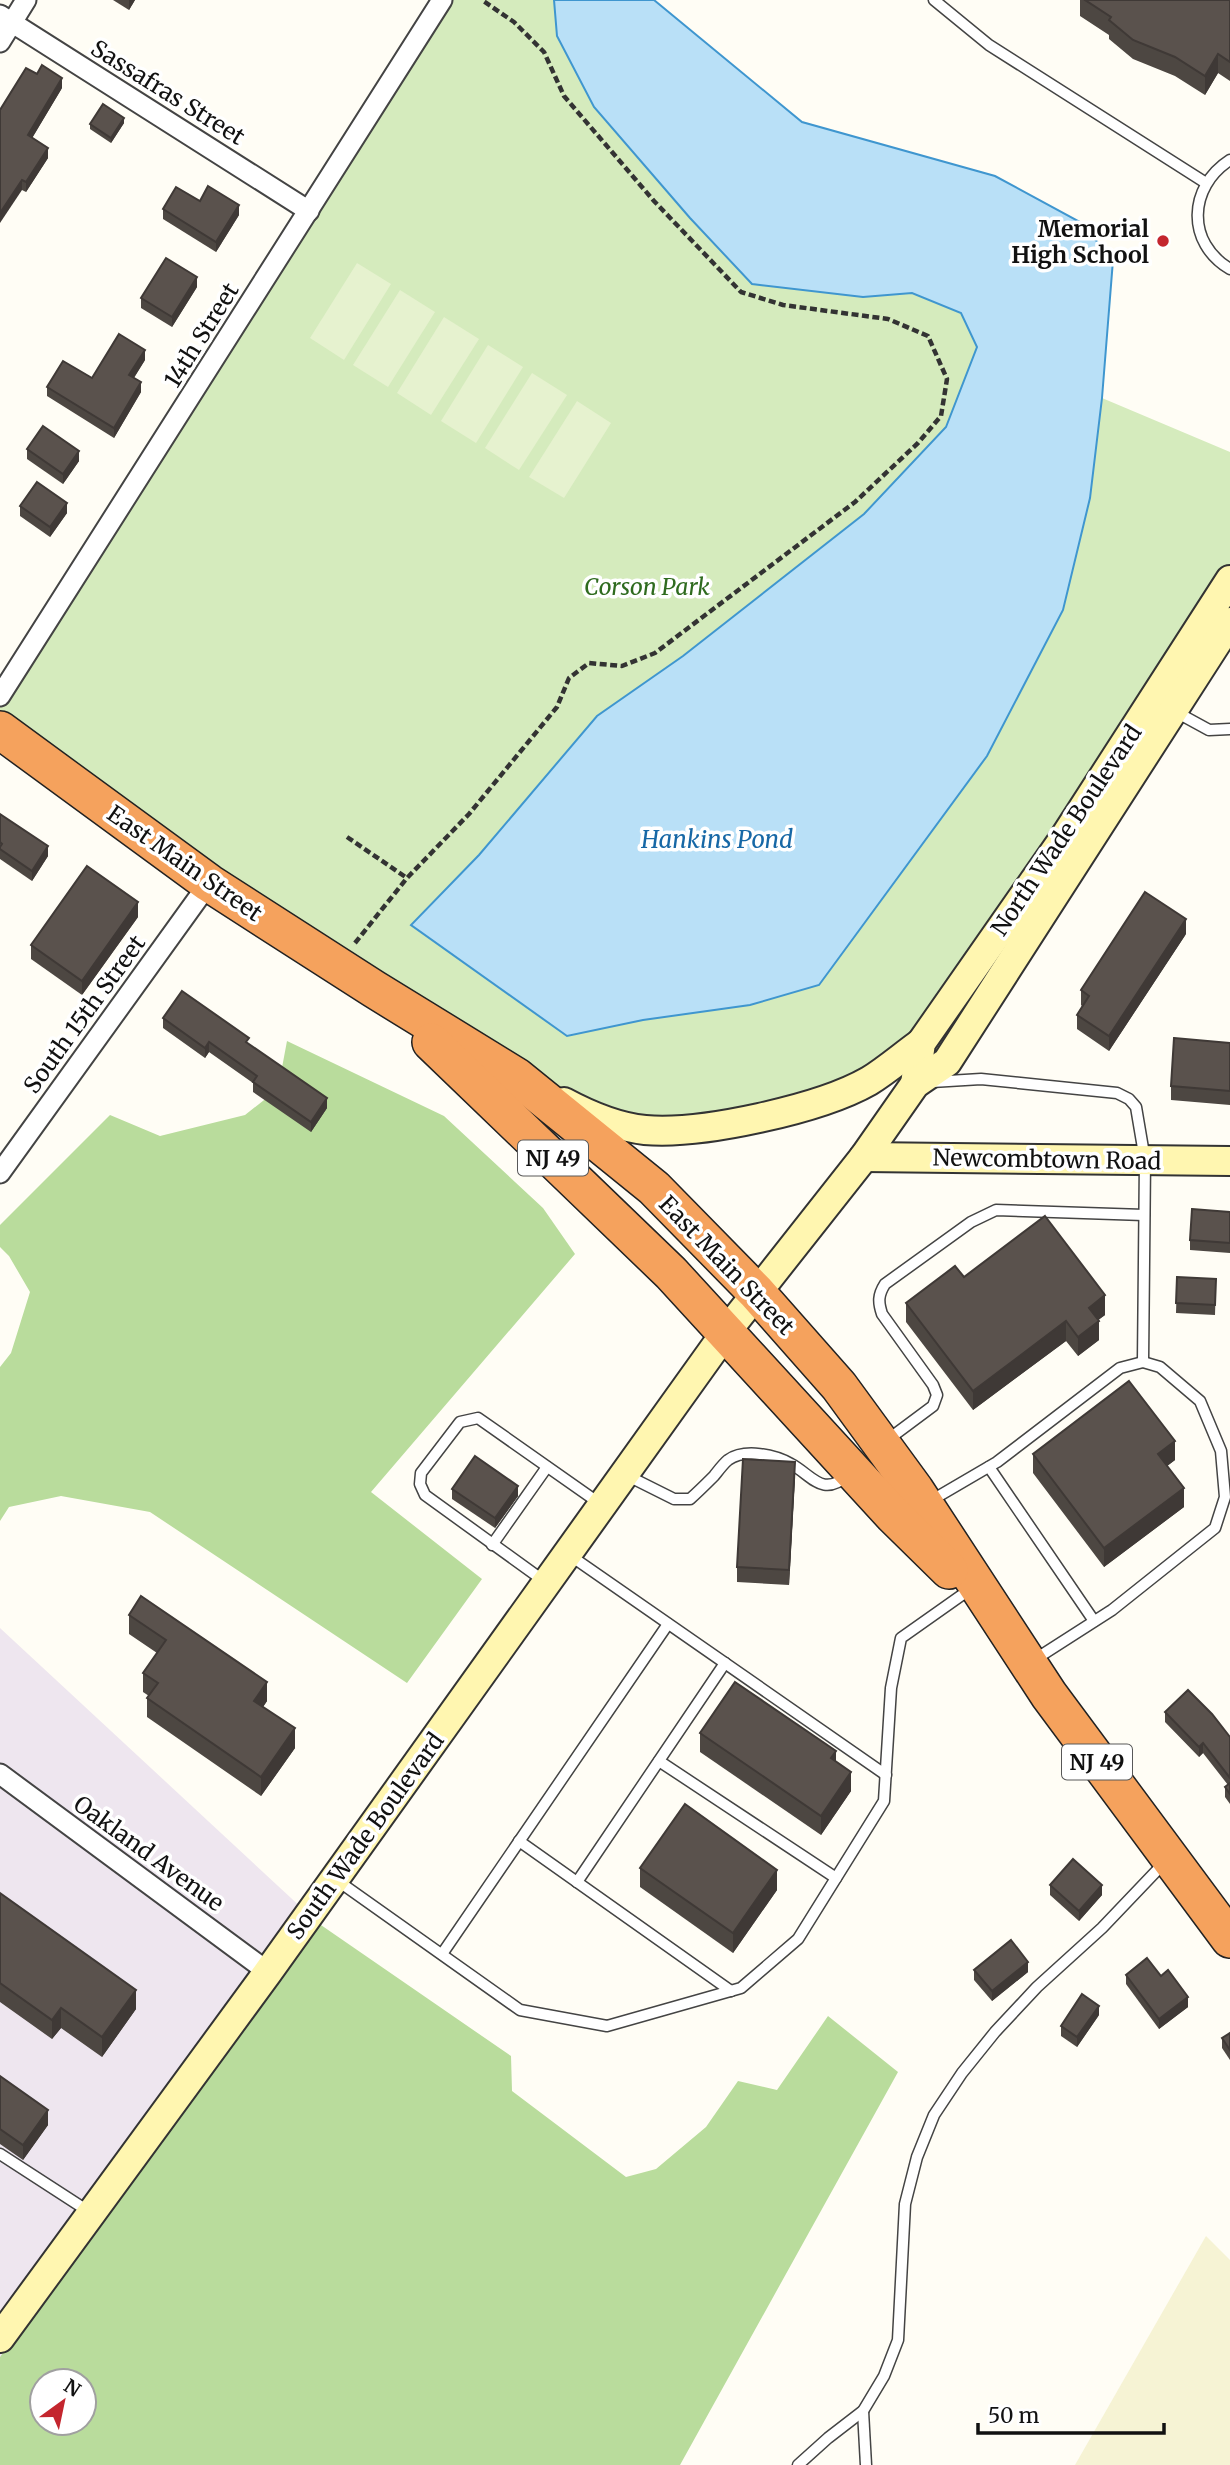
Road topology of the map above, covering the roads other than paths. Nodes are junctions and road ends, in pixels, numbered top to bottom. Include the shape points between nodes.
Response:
1 (26, 0) edge
2 (442, 0) edge
3 (934, 0) edge
4 (6, 18) edge
5 (0, 42) edge
6 (1230, 160) edge
7 (1206, 183) junction
8 (309, 211) junction
9 (1230, 269) edge
10 (1230, 580) edge
11 (1230, 622) edge
12 (0, 696) edge
13 (1163, 705) junction
14 (1230, 729) edge
15 (0, 730) edge
16 (209, 883) junction
17 (374, 989) junction
18 (921, 1043) junction
19 (517, 1077) junction
20 (915, 1084) junction
21 (864, 1157) junction
22 (1145, 1160) junction
23 (1230, 1161) edge
24 (0, 1173) edge
25 (1144, 1215) junction
26 (756, 1292) junction
27 (726, 1332) junction
28 (1143, 1362) junction
29 (881, 1444) junction
30 (547, 1467) junction
31 (989, 1467) junction
32 (853, 1471) junction
33 (624, 1475) junction
34 (602, 1505) junction
35 (924, 1505) junction
36 (492, 1545) junction
37 (568, 1553) junction
38 (547, 1583) junction
39 (969, 1590) junction
40 (1000, 1621) junction
41 (1094, 1621) junction
42 (668, 1624) junction
43 (725, 1663) junction
44 (1028, 1664) junction
45 (659, 1760) junction
46 (0, 1774) edge
47 (886, 1775) junction
48 (519, 1841) junction
49 (1170, 1857) junction
50 (836, 1878) junction
51 (334, 1879) junction
52 (578, 1882) junction
53 (1230, 1939) edge
54 (442, 1954) junction
55 (268, 1972) junction
56 (732, 1991) junction
57 (0, 2154) edge
58 (92, 2213) junction
59 (0, 2338) edge
60 (863, 2411) junction
61 (799, 2465) edge
62 (866, 2465) edge

1 - 4 street
2 - 8 street, 14th Street
3 - 7 lane via 989,44
4 - 5 street
4 - 8 street, Sassafras Street
6 - 7 lane
7 - 9 lane via 1198,203 1198,225 1205,245
8 - 12 street, 14th Street
10 - 13 main road, North Wade Boulevard
11 - 13 main road, North Wade Boulevard
13 - 14 lane via 1209,730
13 - 18 main road, North Wade Boulevard
13 - 20 main road, North Wade Boulevard via 947,1062
15 - 16 highway, East Main Street / NJ 49
16 - 17 highway, East Main Street / NJ 49
16 - 24 street, South 15th Street
17 - 19 highway, East Main Street / NJ 49
17 - 27 highway, East Main Street / NJ 49 via 580,1184
18 - 19 main road via 870,1080 836,1097 706,1128 646,1130 610,1124
18 - 20 main road, North Wade Boulevard
19 - 26 highway, East Main Street / NJ 49 via 654,1188
20 - 21 main road, North Wade Boulevard
20 - 22 lane via 981,1079 1117,1093 1136,1107
21 - 22 main road, Newcombtown Road
21 - 26 main road, North Wade Boulevard
22 - 23 main road, Newcombtown Road
22 - 25 lane
25 - 28 lane
25 - 29 lane via 996,1210 971,1222 885,1284 878,1302 882,1314 937,1395 933,1406
26 - 27 main road, North Wade Boulevard
26 - 29 highway, East Main Street / NJ 49 via 839,1385
27 - 32 highway, East Main Street / NJ 49
27 - 33 main road, South Wade Boulevard
28 - 31 lane via 1121,1368
28 - 41 lane via 1160,1367 1200,1401 1222,1451 1225,1497 1215,1528
29 - 35 highway, East Main Street / NJ 49
30 - 34 lane
30 - 36 lane
30 - 36 lane via 478,1418 460,1422 451,1430 421,1473 420,1484 425,1496
31 - 35 lane
31 - 41 lane
32 - 33 lane via 841,1482 827,1485 814,1482 792,1464 766,1455 742,1454 728,1460 690,1499 674,1499
32 - 39 highway, East Main Street / NJ 49
33 - 34 main road, South Wade Boulevard
34 - 37 main road, South Wade Boulevard
35 - 40 highway, East Main Street / NJ 49
36 - 38 lane
37 - 38 main road, South Wade Boulevard
37 - 42 lane
38 - 51 main road, South Wade Boulevard
39 - 40 highway, East Main Street / NJ 49
39 - 47 lane via 901,1638 891,1689
40 - 44 highway, East Main Street / NJ 49
41 - 44 lane
42 - 43 lane
42 - 48 lane
43 - 45 lane
43 - 47 lane
44 - 49 highway, East Main Street / NJ 49
45 - 50 lane
45 - 52 lane
46 - 55 street, Oakland Avenue
47 - 50 lane via 884,1801
48 - 52 lane
48 - 54 lane
49 - 53 highway, East Main Street / NJ 49
49 - 60 lane via 995,2032 934,2115 905,2204 898,2340
50 - 56 lane via 798,1940
51 - 54 lane
51 - 55 main road, South Wade Boulevard
52 - 56 lane
54 - 56 lane via 520,2010 607,2026
55 - 58 main road, South Wade Boulevard
57 - 58 lane
58 - 59 main road, South Wade Boulevard
60 - 61 lane
60 - 62 lane

